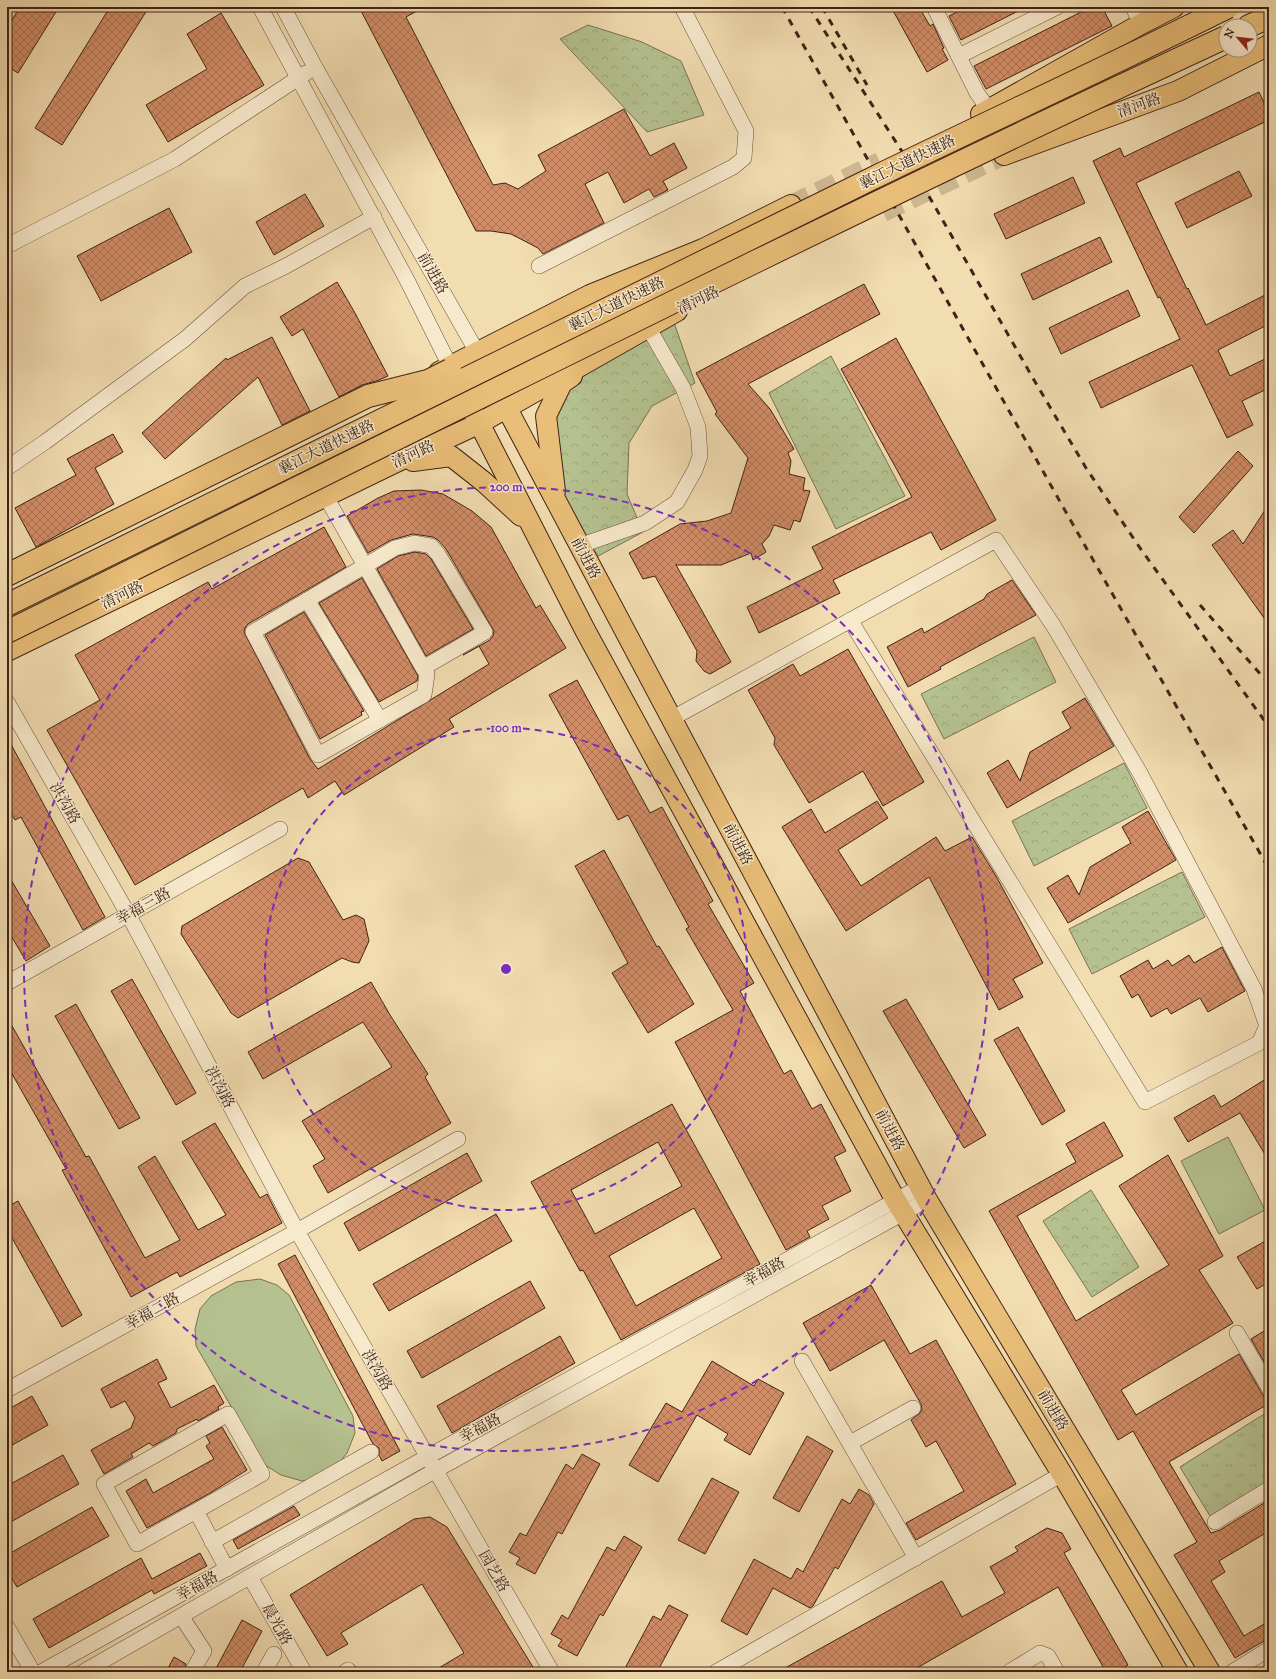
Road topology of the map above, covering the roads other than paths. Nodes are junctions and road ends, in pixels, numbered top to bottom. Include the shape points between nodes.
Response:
1 (260, 7) edge
2 (283, 7) edge
3 (682, 7) edge
4 (934, 7) edge
5 (1057, 7) edge
6 (1174, 7) edge
7 (1228, 7) edge
8 (1137, 15) edge
9 (1269, 16) edge
10 (1258, 22) edge
11 (1218, 40) edge
12 (1269, 45) edge
13 (959, 56) junction
14 (315, 67) junction
15 (298, 79) junction
16 (985, 112) joint
17 (1004, 154) tunnel mouth
18 (792, 205) tunnel mouth
19 (374, 217) junction
20 (812, 245) dead end
21 (7, 246) edge
22 (539, 266) dead end
23 (694, 266) junction
24 (648, 327) junction
25 (609, 350) junction
26 (477, 352) junction
27 (450, 366) junction
28 (506, 409) junction
29 (478, 424) junction
30 (394, 463) junction
31 (7, 468) edge
32 (326, 497) junction
33 (556, 503) junction
34 (532, 527) junction
35 (579, 546) junction
36 (365, 565) junction
37 (7, 575) edge
38 (7, 586) edge
39 (307, 600) junction
40 (7, 605) edge
41 (850, 620) junction
42 (7, 632) edge
43 (7, 651) edge
44 (424, 668) junction
45 (7, 702) edge
46 (671, 719) junction
47 (380, 720) junction
48 (280, 829) dead end
49 (128, 914) junction
50 (7, 983) edge
51 (458, 1140) dead end
52 (924, 1193) junction
53 (899, 1206) junction
54 (298, 1231) junction
55 (1238, 1333) dead end
56 (802, 1361) dead end
57 (1269, 1388) edge
58 (7, 1390) edge
59 (913, 1408) dead end
60 (850, 1443) junction
61 (371, 1452) dead end
62 (427, 1457) junction
63 (436, 1470) junction
64 (1062, 1474) junction
65 (1269, 1489) edge
66 (196, 1511) junction
67 (1215, 1522) dead end
68 (212, 1542) junction
69 (916, 1558) junction
70 (227, 1569) junction
71 (250, 1577) junction
72 (181, 1616) junction
73 (7, 1626) edge
74 (1269, 1649) edge
75 (274, 1654) dead end
76 (1174, 1671) edge
77 (34, 1672) edge
78 (41, 1672) edge
79 (83, 1672) edge
80 (192, 1672) edge
81 (264, 1672) edge
82 (304, 1672) edge
83 (345, 1672) edge
84 (350, 1672) edge
85 (552, 1672) edge
86 (716, 1672) edge
87 (1009, 1672) edge
88 (1057, 1672) edge
89 (1210, 1672) edge
90 (1232, 1672) edge

1 - 15 street, 前进路
2 - 14 street, 前进路
3 - 22 street via 746,132 744,158 733,167
4 - 13 street
5 - 13 street
6 - 8 main road
7 - 23 highway, 襄江大道快速路, bridge
8 - 16 main road
9 - 10 highway
11 - 42 highway, 襄江大道快速路, bridge via 549,363
12 - 17 main road, 清河路 via 1178,91
13 - 16 street
14 - 15 street
14 - 26 street, 前进路
15 - 19 street, 前进路
15 - 21 street via 175,159
18 - 26 main road via 703,249 590,295
19 - 27 street, 前进路
19 - 31 street via 245,286 185,338
20 - 24 main road, 清河路
23 - 37 highway, bridge via 589,301 428,381 368,396
23 - 40 highway, 襄江大道快速路, bridge
24 - 25 main road, 清河路
24 - 35 street via 684,388 698,427 700,456 677,502 645,523
25 - 28 main road, 清河路
25 - 33 main road via 562,382 546,416
26 - 27 main road
26 - 28 main road, 前进路
27 - 29 main road, 前进路
27 - 38 main road
28 - 29 main road, 清河路
28 - 33 main road, 前进路
29 - 30 main road, 清河路
29 - 34 main road, 前进路
30 - 32 main road, 清河路
30 - 34 main road via 450,456 484,482
32 - 36 street
32 - 43 main road, 清河路
33 - 35 main road, 前进路
34 - 53 main road, 前进路 via 585,630
35 - 46 main road, 前进路
36 - 39 street
36 - 44 street
36 - 44 street via 395,548 415,543 431,546 485,632
39 - 47 street
39 - 47 street via 253,632 318,755
41 - 41 street via 996,540 1052,625 1140,773 1254,989 1267,1026 1259,1043 1145,1102
41 - 46 street
44 - 47 street via 427,674 424,695
45 - 49 street, 洪沟路
46 - 52 main road, 前进路
48 - 49 street, 幸福三路
49 - 50 street, 幸福三路
49 - 54 street, 洪沟路
51 - 54 street, 幸福二路
52 - 53 street, 幸福路
52 - 89 main road, 前进路
53 - 62 street, 幸福路
53 - 63 street, 幸福路
53 - 64 main road, 前进路
54 - 58 street, 幸福二路
54 - 62 street, 洪沟路
55 - 57 street
56 - 60 street
59 - 60 street
60 - 69 street
61 - 68 street
62 - 63 street, 洪沟路
62 - 70 street, 幸福路
63 - 71 street, 幸福路
63 - 85 street, 园艺路
64 - 69 street
64 - 76 main road, 前进路
65 - 67 street
66 - 66 street via 262,1474 228,1414 104,1484 137,1544
66 - 68 street
68 - 70 street
69 - 86 street
70 - 78 street, 幸福路
71 - 72 street, 幸福路
71 - 82 street, 晨光路
72 - 79 street, 幸福路
72 - 80 street via 204,1651
73 - 77 street
74 - 90 street
75 - 81 street
83 - 84 street
87 - 88 street via 1040,1653 1048,1656

